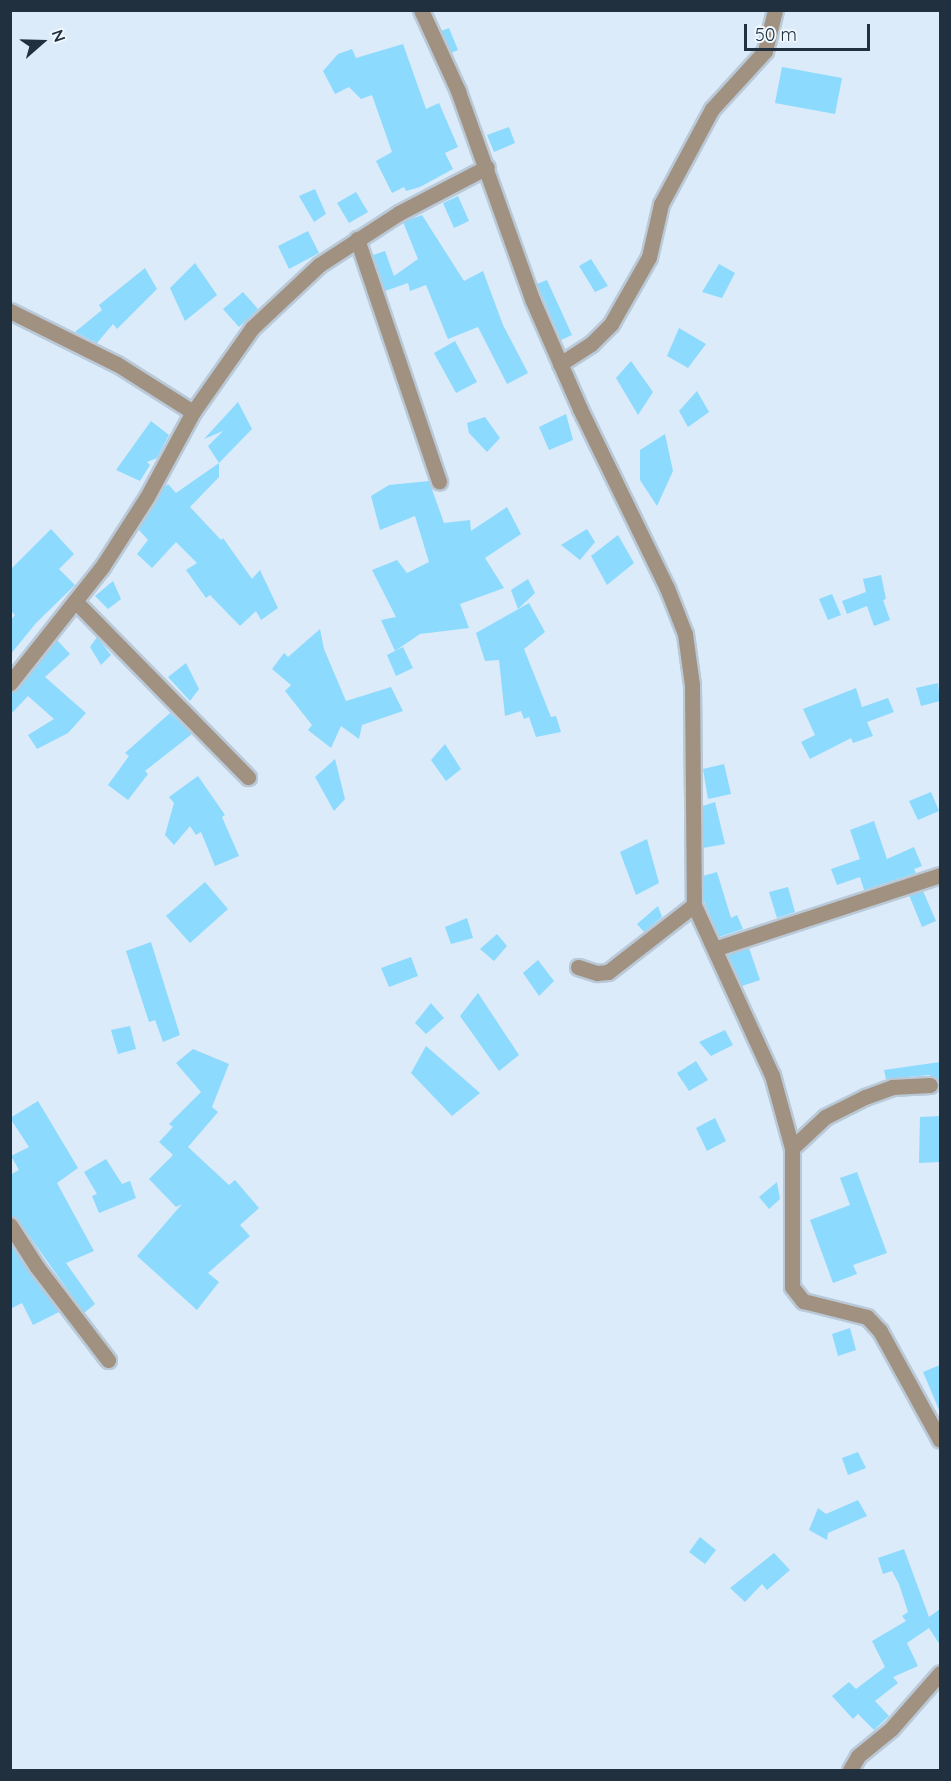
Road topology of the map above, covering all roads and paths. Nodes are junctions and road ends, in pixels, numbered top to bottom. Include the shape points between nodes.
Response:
1 (421, 10) edge
2 (775, 10) edge
3 (487, 167) junction
4 (357, 238) junction
5 (10, 311) edge
6 (560, 364) junction
7 (193, 412) junction
8 (439, 481) dead end
9 (75, 601) junction
10 (13, 675) edge
11 (248, 777) dead end
12 (940, 875) edge
13 (694, 905) junction
14 (717, 948) junction
15 (578, 967) dead end
16 (930, 1085) dead end
17 (792, 1148) junction
18 (10, 1225) edge
19 (108, 1360) dead end
20 (940, 1440) edge
21 (940, 1673) edge
22 (850, 1770) edge

1 - 3 street
2 - 6 street via 765,51 712,109 661,204 646,266 611,324 591,344
3 - 4 street
3 - 6 street via 532,299
4 - 7 street via 319,265 252,328
4 - 8 street
5 - 7 street via 117,364
6 - 13 street via 663,578 685,634 692,685
7 - 9 street via 147,497
9 - 10 street
9 - 11 street
12 - 14 street
13 - 14 street
13 - 15 street via 608,972
14 - 17 street via 772,1075
16 - 17 street via 892,1087 865,1096 825,1117
17 - 20 street via 792,1287 803,1301 867,1317 880,1331
18 - 19 street via 37,1268
21 - 22 street via 891,1729 858,1756

